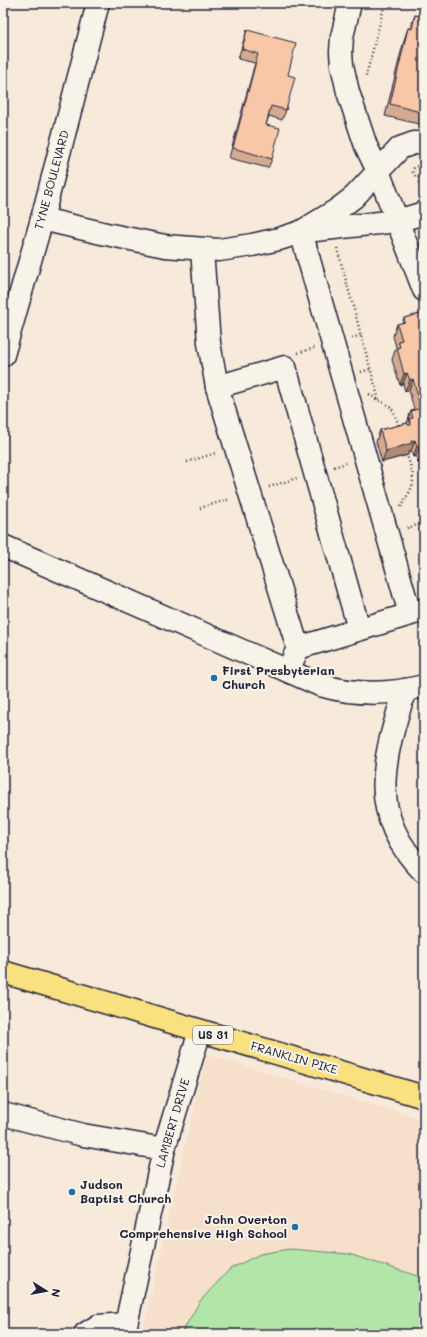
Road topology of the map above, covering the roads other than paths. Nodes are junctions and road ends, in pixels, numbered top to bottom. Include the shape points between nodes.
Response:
1 (98, 3) edge
2 (350, 3) edge
3 (424, 143) edge
4 (378, 171) junction
5 (424, 213) edge
6 (42, 219) junction
7 (397, 220) junction
8 (301, 232) junction
9 (202, 250) junction
10 (424, 290) edge
11 (3, 355) edge
12 (217, 387) junction
13 (3, 546) edge
14 (417, 612) edge
15 (359, 629) junction
16 (298, 648) junction
17 (288, 671) junction
18 (414, 688) edge
19 (424, 872) edge
20 (3, 972) edge
21 (200, 1031) junction
22 (424, 1097) edge
23 (3, 1114) edge
24 (164, 1150) junction
25 (125, 1329) edge
26 (85, 1334) edge

1 - 6 street, TYNE BOULEVARD
2 - 4 street via 342,37 342,65 352,105 366,146
3 - 4 street via 414,143 400,148
4 - 7 street
4 - 8 street via 346,204
5 - 7 street
6 - 9 street via 153,244
6 - 11 street, TYNE BOULEVARD
7 - 8 street
7 - 10 street
8 - 9 street via 252,245
8 - 14 street via 366,457
9 - 12 street via 209,343
12 - 15 street via 285,367
12 - 16 street
13 - 17 street
14 - 15 street
15 - 16 street
16 - 17 street
17 - 18 street via 320,685 345,691 382,693
18 - 19 street via 390,739 386,760 385,793 390,821 396,836
20 - 21 main road, FRANKLIN PIKE / US 31
21 - 22 main road, FRANKLIN PIKE / US 31
21 - 24 street, LAMBERT DRIVE
23 - 24 street via 84,1135
24 - 25 street, LAMBERT DRIVE
25 - 26 street via 98,1326

